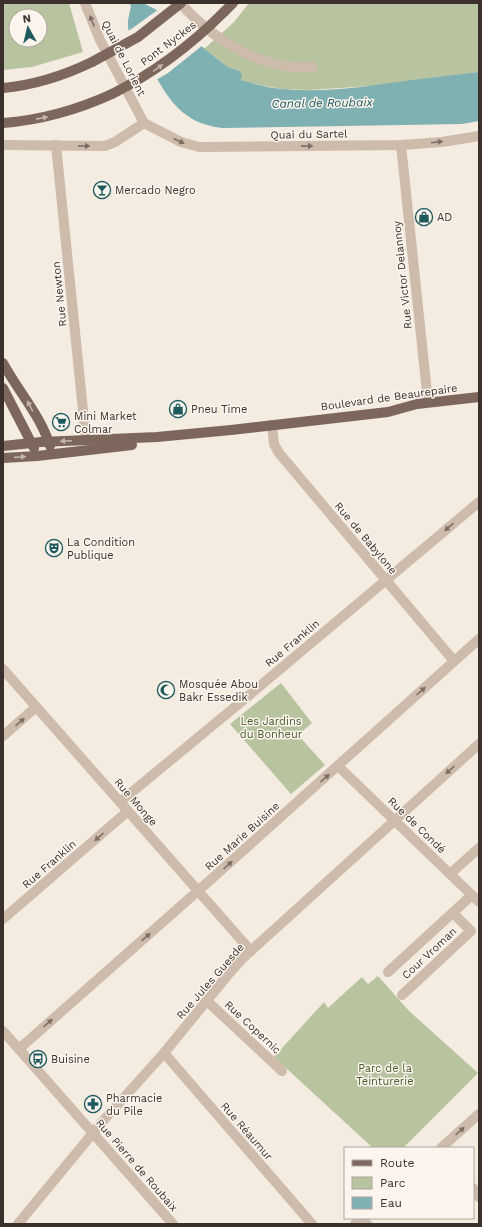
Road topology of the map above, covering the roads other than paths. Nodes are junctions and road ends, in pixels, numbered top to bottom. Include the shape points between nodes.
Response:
1 (85, 3) edge
2 (180, 3) edge
3 (233, 3) edge
4 (313, 67) dead end
5 (3, 88) edge
6 (3, 123) edge
7 (144, 123) junction
8 (479, 136) edge
9 (3, 145) edge
10 (56, 145) junction
11 (401, 145) junction
12 (3, 364) edge
13 (3, 388) edge
14 (479, 397) edge
15 (428, 402) junction
16 (272, 425) junction
17 (231, 430) junction
18 (86, 440) junction
19 (48, 442) junction
20 (32, 443) junction
21 (3, 446) edge
22 (52, 454) junction
23 (38, 456) junction
24 (3, 458) edge
25 (479, 502) edge
26 (386, 580) junction
27 (479, 639) edge
28 (454, 661) junction
29 (3, 669) edge
30 (36, 707) junction
31 (3, 736) edge
32 (479, 744) edge
33 (338, 766) junction
34 (120, 802) junction
35 (128, 811) junction
36 (395, 821) junction
37 (479, 848) edge
38 (450, 874) junction
39 (198, 891) junction
40 (476, 898) edge
41 (453, 913) junction
42 (3, 919) edge
43 (251, 951) junction
44 (388, 972) dead end
45 (402, 995) dead end
46 (207, 1001) junction
47 (3, 1031) edge
48 (18, 1049) junction
49 (164, 1053) junction
50 (282, 1071) dead end
51 (479, 1114) edge
52 (93, 1134) junction
53 (443, 1147) edge
54 (18, 1224) edge
55 (173, 1224) edge
56 (312, 1224) edge

7 -> 1 street, Quai de Lorient via 100,40
2 - 4 street via 222,40 243,52 266,62 294,67
2 - 5 main road, Pont Nyckes, bridge via 138,37 92,62 50,80
6 -> 3 main road, Pont Nyckes, bridge via 23,122 60,114 112,94 156,70 178,54
10 -> 7 street via 105,146
7 -> 11 street, Quai du Sartel via 181,142 199,147
11 -> 8 street, Quai du Sartel
9 - 10 street
10 - 18 street, Rue Newton
11 - 15 street, Rue Victor Delannoy
19 -> 12 main road via 28,402
13 - 20 main road
14 - 15 main road, Boulevard de Beaurepaire
15 - 16 main road, Boulevard de Beaurepaire via 388,412
16 - 17 main road, Boulevard de Beaurepaire
16 - 26 street, Rue de Babylone via 274,444 279,453
17 - 18 main road, Boulevard de Beaurepaire
17 - 22 main road, Boulevard de Beaurepaire
18 -> 19 main road, Boulevard de Beaurepaire
19 - 20 main road, Boulevard de Beaurepaire
19 - 22 main road
20 - 21 main road, Boulevard de Beaurepaire
20 - 23 main road
22 - 23 main road, Boulevard de Beaurepaire
24 -> 23 main road, Boulevard de Beaurepaire
25 -> 26 street, Rue Franklin
26 - 28 street, Rue de Babylone
26 - 34 street, Rue Franklin
27 - 28 street, Rue Marie Buisine
33 -> 28 street, Rue Marie Buisine
29 - 30 street, Rue Monge
31 -> 30 street
30 - 34 street, Rue Monge
32 -> 36 street, Rue Jules Guesde
33 - 36 street, Rue de Condé
39 -> 33 street, Rue Marie Buisine
34 - 35 street, Rue Monge
35 - 39 street, Rue Monge
35 -> 42 street, Rue Franklin
36 - 38 street, Rue de Condé
36 - 43 street, Rue Jules Guesde
37 - 38 street
38 - 40 street, Rue de Condé
39 - 43 street, Rue Monge
48 -> 39 street, Rue Marie Buisine
40 - 41 street, Cour Vroman
41 - 44 street, Cour Vroman
41 - 45 street, Cour Vroman via 471,931
43 - 46 street, Rue Jules Guesde
46 - 49 street, Rue Jules Guesde
46 - 50 street, Rue Copernic
47 - 48 street, Rue Pierre de Roubaix
48 - 52 street, Rue Pierre de Roubaix
49 - 52 street, Rue Jules Guesde
49 - 56 street, Rue Réaumur
53 -> 51 street
52 - 54 street, Rue Jules Guesde
52 - 55 street, Rue Pierre de Roubaix

